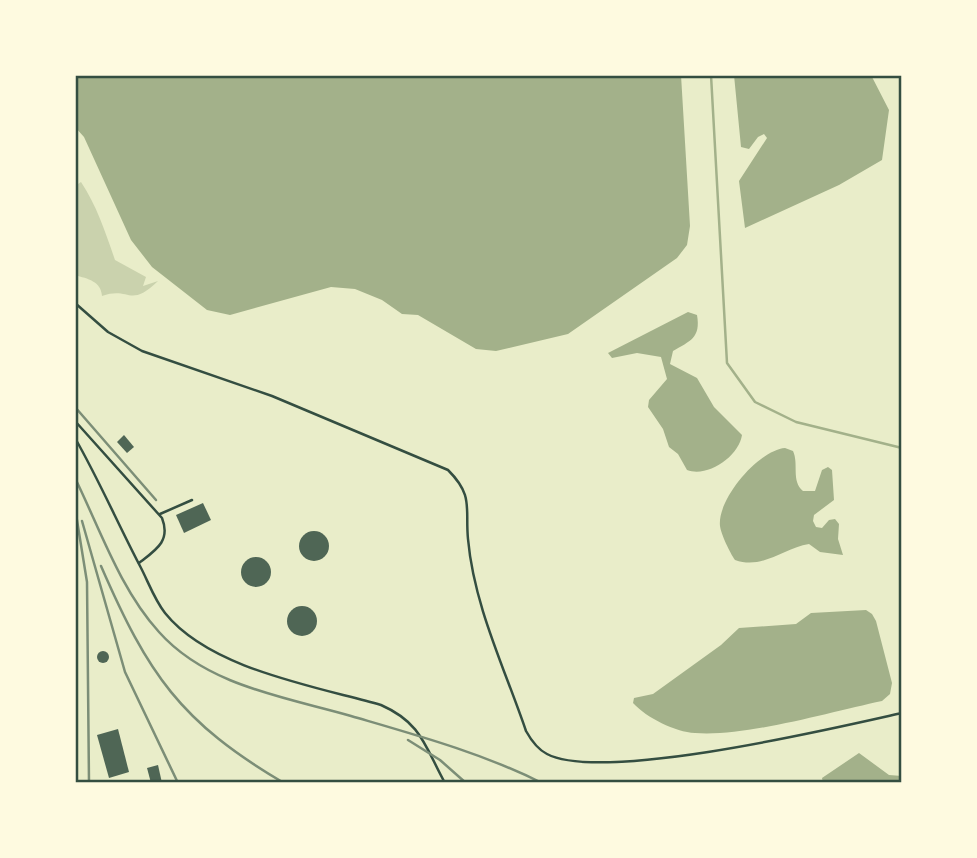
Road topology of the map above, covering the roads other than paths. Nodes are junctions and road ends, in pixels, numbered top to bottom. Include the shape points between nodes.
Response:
1 (75, 303) edge
2 (75, 421) edge
3 (75, 438) edge
4 (192, 500) dead end
5 (160, 514) junction
6 (139, 563) junction
7 (902, 713) edge
8 (445, 783) edge

1 - 7 lane via 108,332 142,351 272,396 448,470 468,500 468,539 489,630 526,731 547,755 585,763 638,760 810,733
2 - 5 lane
3 - 6 lane
4 - 5 lane
5 - 6 lane via 166,531 162,543
6 - 8 lane via 164,612 195,642 232,661 381,705 402,716 424,739

